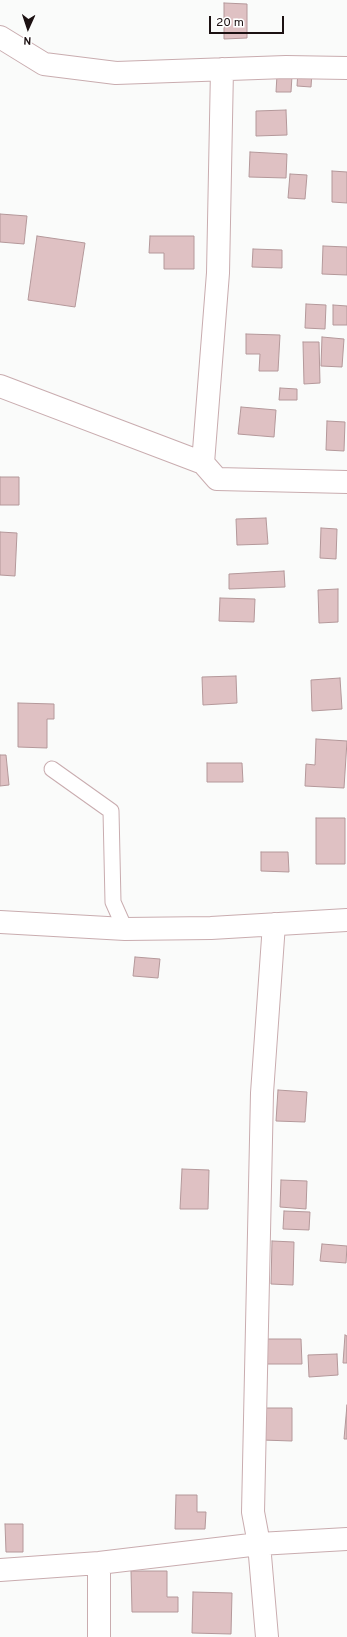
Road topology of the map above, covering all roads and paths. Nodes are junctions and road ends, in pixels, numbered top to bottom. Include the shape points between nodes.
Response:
1 (0, 37) edge
2 (347, 68) edge
3 (222, 70) junction
4 (0, 386) edge
5 (203, 463) junction
6 (347, 482) edge
7 (52, 769) dead end
8 (347, 920) edge
9 (0, 922) edge
10 (274, 924) junction
11 (125, 929) junction
12 (347, 1539) edge
13 (259, 1544) junction
14 (99, 1563) junction
15 (0, 1570) edge
16 (99, 1637) edge
17 (267, 1637) edge

1 - 3 street via 44,64 116,73
2 - 3 street
3 - 5 street via 218,273
4 - 5 street
5 - 6 street via 217,479
7 - 11 lane via 111,812 113,902
8 - 10 street
9 - 11 street
10 - 11 street
10 - 13 street via 262,1101 254,1512
12 - 13 street
13 - 14 street
13 - 17 street
14 - 15 street
14 - 16 street

